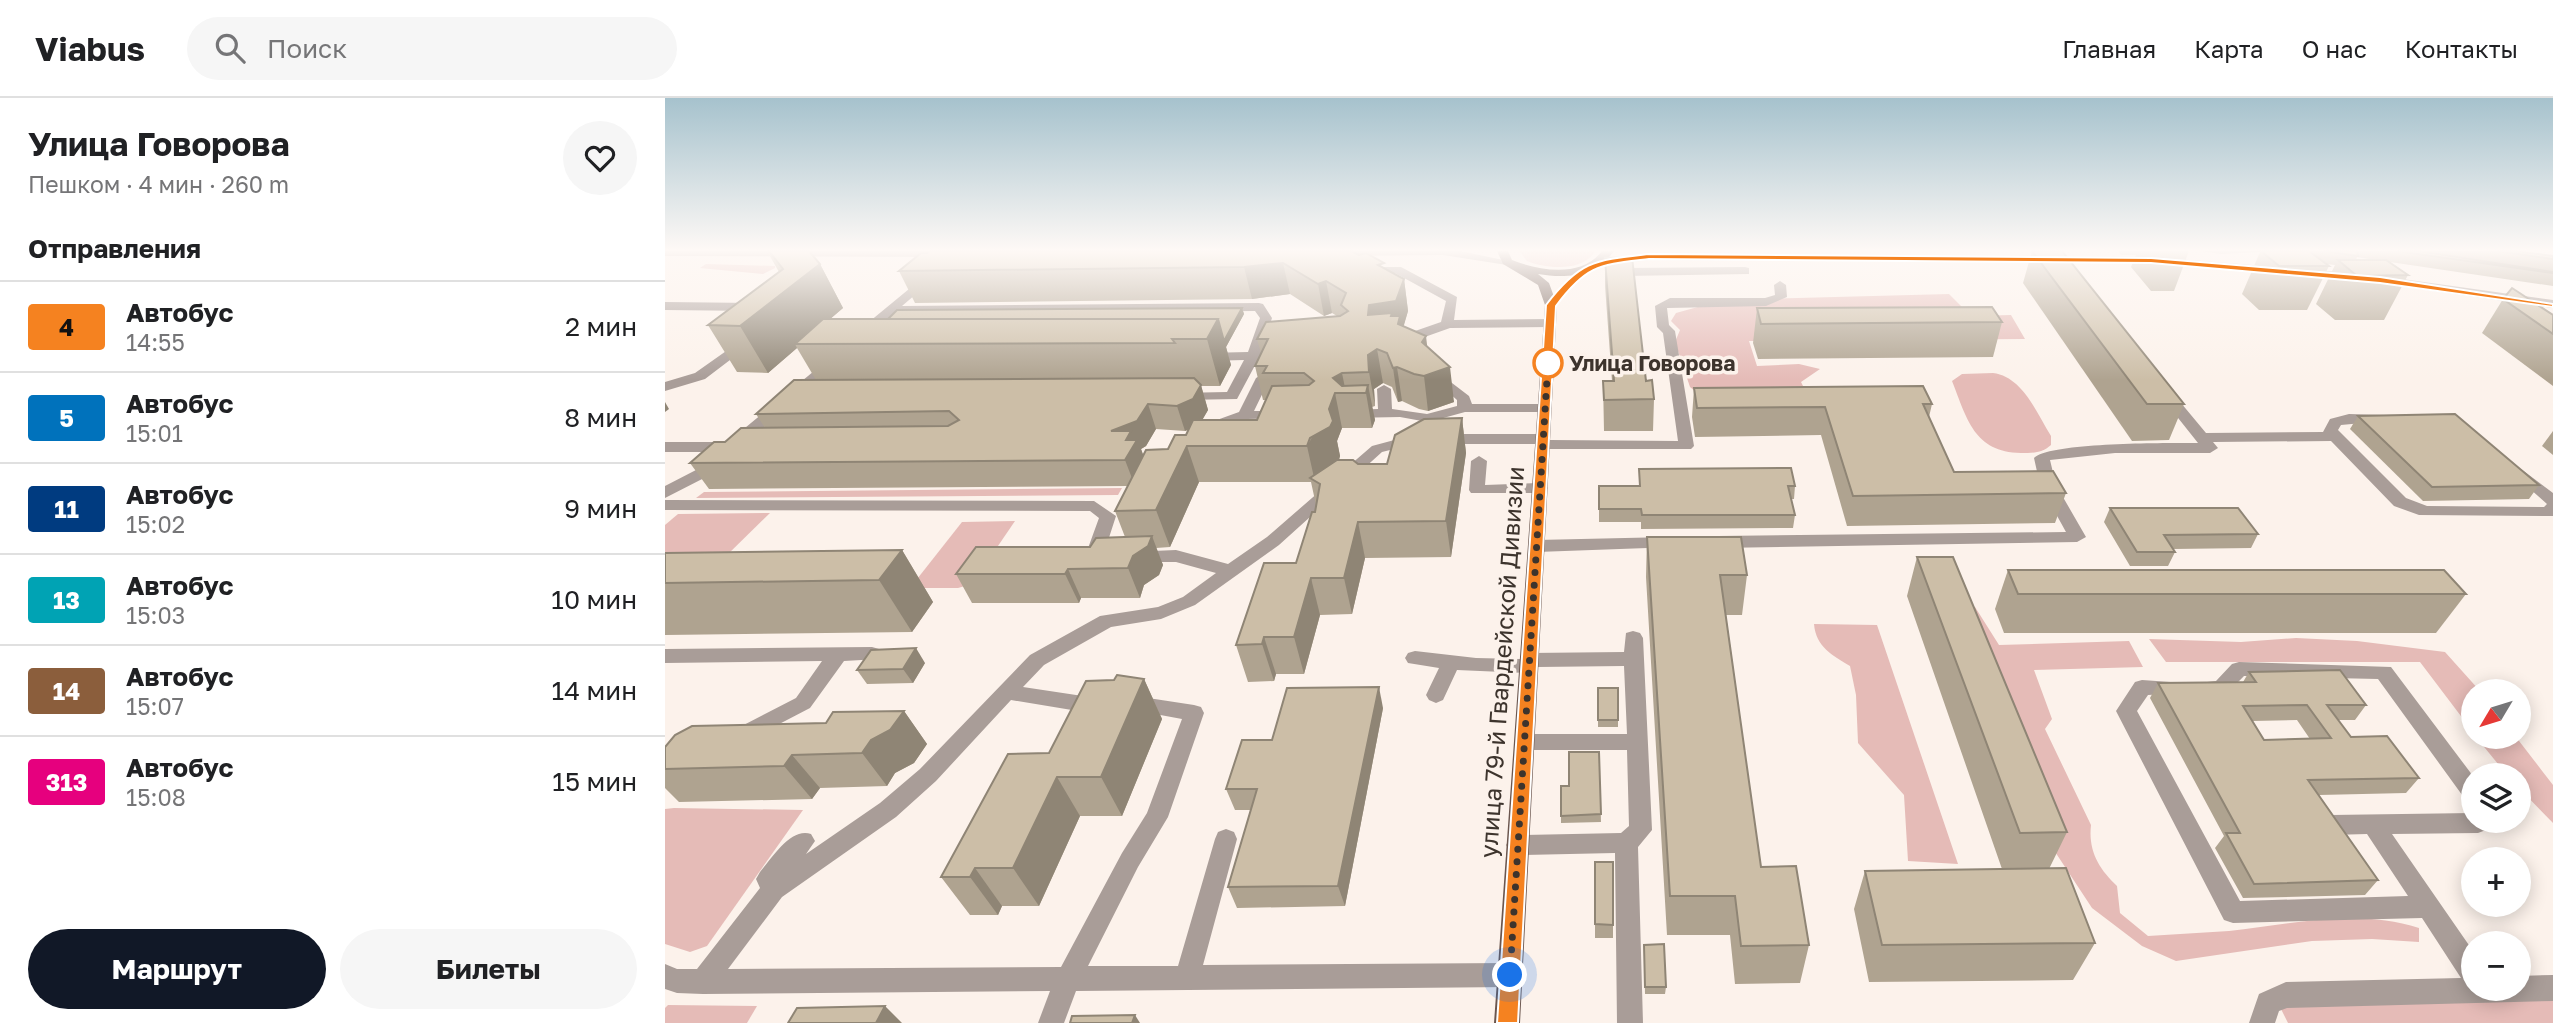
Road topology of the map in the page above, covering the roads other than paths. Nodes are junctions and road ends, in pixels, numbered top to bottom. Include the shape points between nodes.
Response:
1 (908, 294) edge
2 (1442, 294) edge
3 (1547, 294) edge
4 (1558, 294) edge
5 (1781, 294) edge
6 (2511, 294) edge
7 (2553, 304) edge
8 (1551, 305) junction
9 (665, 306) edge
10 (891, 310) junction
11 (769, 311) edge
12 (1550, 323) junction
13 (1447, 324) junction
14 (754, 335) edge
15 (1387, 343) edge
16 (1260, 349) junction
17 (1191, 357) edge
18 (1435, 374) edge
19 (1263, 378) edge
20 (665, 387) edge
21 (2160, 387) edge
22 (1384, 389) dead end
23 (1164, 396) edge
24 (788, 398) junction
25 (808, 398) edge
26 (1465, 408) junction
27 (1545, 408) junction
28 (1349, 414) edge
29 (1385, 414) junction
30 (1245, 415) junction
31 (1299, 415) edge
32 (1427, 418) junction
33 (2401, 418) edge
34 (1194, 434) edge
35 (2335, 436) junction
36 (2202, 438) junction
37 (1442, 439) junction
38 (1543, 442) junction
39 (665, 447) edge
40 (730, 447) junction
41 (758, 447) edge
42 (2505, 460) edge
43 (1479, 461) dead end
44 (1540, 488) junction
45 (665, 493) edge
46 (2553, 504) edge
47 (665, 505) edge
48 (1537, 546) junction
49 (1100, 555) junction
50 (1077, 558) edge
51 (1231, 571) junction
52 (872, 654) edge
53 (665, 656) edge
54 (837, 656) junction
55 (1415, 658) dead end
56 (1451, 662) junction
57 (1529, 663) junction
58 (1005, 692) junction
59 (1436, 695) dead end
60 (1096, 706) junction
61 (1078, 727) edge
62 (1637, 742) junction
63 (1525, 743) junction
64 (720, 748) edge
65 (2461, 777) edge
66 (2461, 823) edge
67 (2331, 825) edge
68 (2373, 825) junction
69 (1226, 839) dead end
70 (803, 841) dead end
71 (1626, 843) junction
72 (1518, 845) junction
73 (774, 889) junction
74 (2428, 907) junction
75 (2461, 956) edge
76 (1510, 975) junction
77 (1187, 978) junction
78 (1068, 979) junction
79 (677, 983) edge
80 (2461, 985) edge
81 (2531, 987) edge
82 (2553, 988) edge
83 (1051, 1023) edge
84 (1507, 1023) edge
85 (1630, 1023) edge
86 (2262, 1023) edge

1 - 10 street
2 - 13 street via 1453,300
3 - 8 main road
4 - 8 main road
5 - 38 street via 1766,302 1670,302 1661,306 1686,446
6 - 7 street
8 - 12 main road, улица 79-й Гвардейской Дивизии
9 - 11 street via 760,307
10 - 16 street via 1262,302 1266,318
10 - 24 street
12 - 13 street
12 - 27 main road, улица 79-й Гвардейской Дивизии
13 - 15 street
14 - 20 street via 700,376
16 - 17 street
16 - 23 street via 1232,396
18 - 26 street via 1464,399
19 - 30 street
21 - 36 street
22 - 29 street
24 - 25 street
24 - 40 street
26 - 27 street
26 - 32 street
27 - 38 main road, улица 79-й Гвардейской Дивизии
28 - 29 street
29 - 32 street
30 - 31 street
30 - 34 street
32 - 37 street
33 - 35 street via 2349,418 2335,422 2330,431
35 - 36 street
35 - 46 street via 2400,502 2425,511 2548,512
36 - 48 street via 2210,448 2115,448 2042,458 2048,485 2077,537
37 - 38 street
37 - 51 street via 1400,441 1377,449 1273,541
38 - 44 main road, улица 79-й Гвардейской Дивизии
39 - 40 street
40 - 41 street
40 - 45 street via 702,473
42 - 46 street
43 - 44 street via 1477,490
44 - 48 main road, улица 79-й Гвардейской Дивизии
47 - 49 street via 1094,506 1108,516 1096,551
48 - 57 main road, улица 79-й Гвардейской Дивизии
49 - 50 street
49 - 51 street via 1176,556
51 - 58 street via 1189,601 1161,613 1107,621 1075,636 1037,660
52 - 54 street
53 - 54 street
54 - 64 street via 803,703
55 - 56 street
56 - 57 street
56 - 59 street
57 - 62 street via 1634,648
57 - 63 main road, улица 79-й Гвардейской Дивизии
58 - 60 street
58 - 73 street via 928,775 888,810
60 - 61 street
60 - 78 street via 1127,703 1194,713 1157,817
62 - 63 street
62 - 71 street via 1641,830
63 - 72 main road, улица 79-й Гвардейской Дивизии
65 - 74 street via 2384,672 2239,669 2221,688 2142,687 2126,711 2233,912
66 - 68 street
67 - 68 street
68 - 74 street
69 - 77 street
70 - 73 street via 768,879
71 - 72 street
71 - 85 street
72 - 76 main road, улица 79-й Гвардейской Дивизии
73 - 79 street
74 - 75 street
76 - 77 street
76 - 84 main road, улица 79-й Гвардейской Дивизии
77 - 78 street
78 - 79 street
78 - 83 street
80 - 86 street via 2286,995 2268,1003
81 - 82 street

